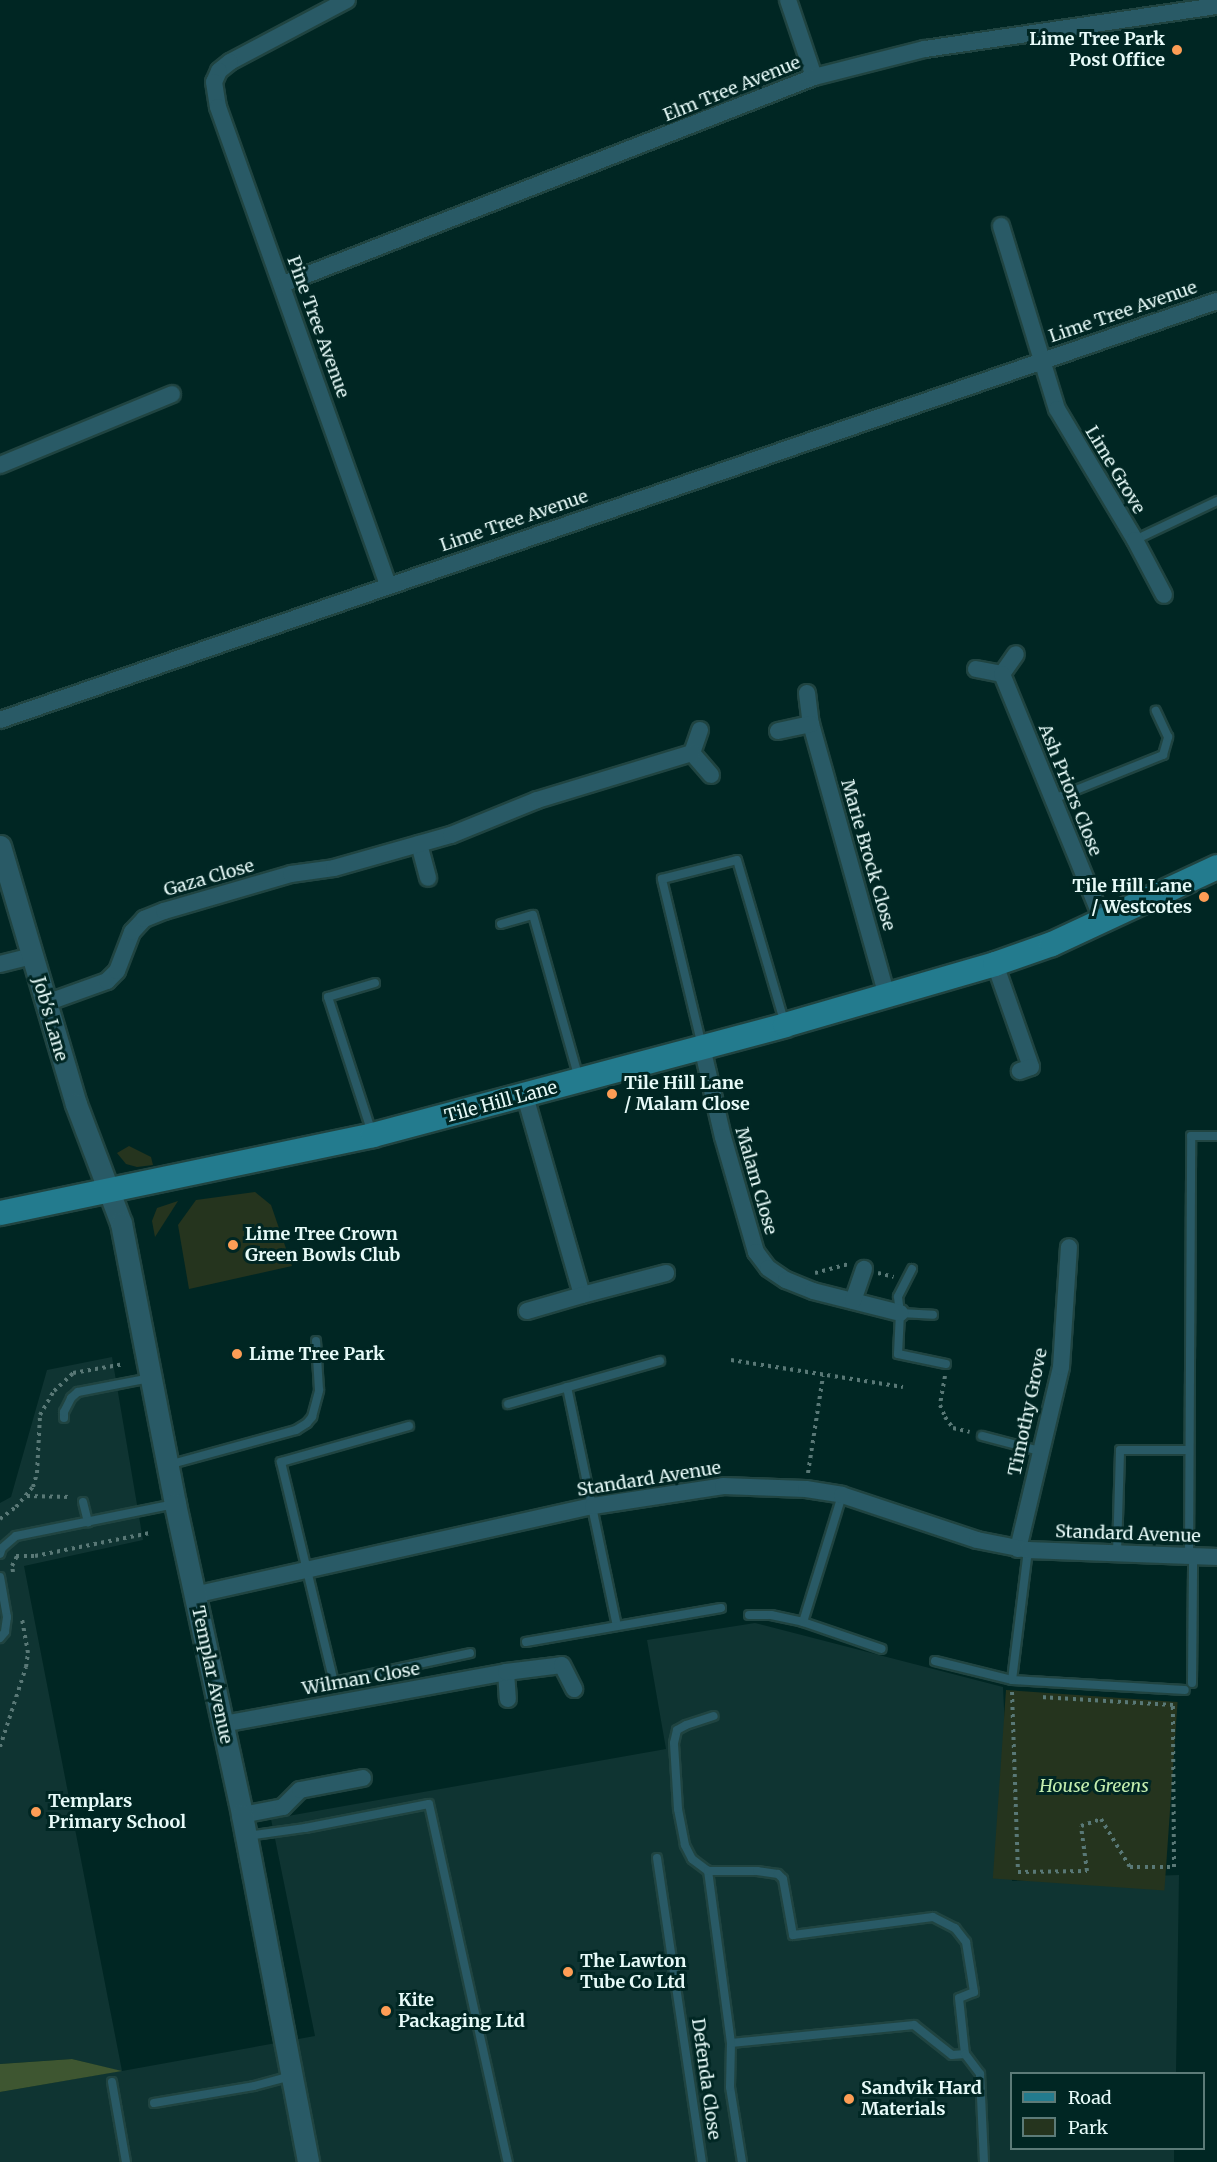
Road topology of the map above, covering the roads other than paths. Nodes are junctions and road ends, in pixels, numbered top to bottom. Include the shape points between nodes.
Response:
1 (347, 0) edge
2 (788, 0) edge
3 (323, 6) edge
4 (1217, 6) edge
5 (814, 77) junction
6 (1001, 226) dead end
7 (283, 284) junction
8 (1217, 301) edge
9 (1042, 360) junction
10 (172, 394) dead end
11 (0, 465) edge
12 (1217, 501) edge
13 (1135, 540) junction
14 (388, 585) junction
15 (1164, 596) dead end
16 (1016, 654) dead end
17 (976, 669) dead end
18 (1002, 674) junction
19 (807, 693) dead end
20 (1156, 711) dead end
21 (0, 720) edge
22 (812, 724) junction
23 (700, 730) dead end
24 (778, 731) dead end
25 (692, 753) junction
26 (711, 775) dead end
27 (1051, 800) junction
28 (419, 844) junction
29 (0, 846) edge
30 (1217, 867) edge
31 (428, 878) dead end
32 (1103, 921) junction
33 (501, 924) dead end
34 (32, 956) junction
35 (0, 964) edge
36 (995, 964) junction
37 (375, 983) dead end
38 (887, 996) junction
39 (46, 1003) junction
40 (785, 1025) junction
41 (702, 1047) junction
42 (1020, 1071) dead end
43 (579, 1081) junction
44 (525, 1096) junction
45 (373, 1135) junction
46 (1217, 1136) edge
47 (109, 1190) junction
48 (0, 1213) edge
49 (1069, 1246) dead end
50 (864, 1269) dead end
51 (912, 1269) dead end
52 (666, 1273) dead end
53 (582, 1296) junction
54 (853, 1301) junction
55 (527, 1311) dead end
56 (900, 1313) junction
57 (933, 1315) dead end
58 (316, 1341) dead end
59 (660, 1361) dead end
60 (946, 1364) road end
61 (151, 1378) junction
62 (567, 1387) junction
63 (508, 1404) dead end
64 (64, 1418) dead end
65 (409, 1426) dead end
66 (982, 1436) road end
67 (1188, 1450) junction
68 (1039, 1451) junction
69 (168, 1465) junction
70 (842, 1495) junction
71 (83, 1502) dead end
72 (175, 1504) junction
73 (593, 1506) junction
74 (88, 1522) junction
75 (1023, 1549) junction
76 (1, 1551) edge
77 (1117, 1553) junction
78 (1191, 1557) junction
79 (1217, 1557) edge
80 (306, 1570) junction
81 (0, 1577) edge
82 (194, 1595) junction
83 (721, 1608) dead end
84 (749, 1615) dead end
85 (803, 1622) junction
86 (617, 1626) junction
87 (0, 1638) edge
88 (526, 1642) dead end
89 (882, 1649) dead end
90 (470, 1653) dead end
91 (935, 1661) dead end
92 (506, 1672) junction
93 (1012, 1680) junction
94 (574, 1689) dead end
95 (508, 1699) dead end
96 (714, 1716) dead end
97 (223, 1724) junction
98 (363, 1778) dead end
99 (242, 1815) junction
100 (246, 1836) junction
101 (657, 1858) dead end
102 (708, 1871) junction
103 (731, 2043) junction
104 (965, 2054) junction
105 (292, 2076) junction
106 (112, 2082) dead end
107 (154, 2103) dead end
108 (126, 2162) edge
109 (308, 2162) edge
110 (508, 2162) edge
111 (702, 2162) edge
112 (742, 2162) edge
113 (984, 2162) edge

1 - 3 street
2 - 5 street
3 - 7 street, Pine Tree Avenue via 230,62 214,82 218,107
4 - 5 street, Elm Tree Avenue via 925,49
5 - 7 street, Elm Tree Avenue
6 - 9 street, Lime Tree Avenue
7 - 14 street, Pine Tree Avenue
8 - 9 street, Lime Tree Avenue
9 - 13 street, Lime Grove via 1057,410
9 - 14 street, Lime Tree Avenue
10 - 11 street
12 - 13 lane
13 - 15 street, Lime Grove
14 - 21 street, Lime Tree Avenue
16 - 18 street
17 - 18 street
18 - 27 street, Ash Priors Close
19 - 22 street, Marie Brock Close
20 - 27 lane via 1168,737 1162,755
22 - 24 street
22 - 38 street, Marie Brock Close
23 - 25 street
25 - 26 street
25 - 28 street, Gaza Close via 537,800
27 - 32 street, Ash Priors Close
28 - 31 street
28 - 39 street, Gaza Close via 334,868 291,874 164,911 144,920 132,932 117,971 107,981
29 - 34 street, Job's Lane
30 - 32 main road, Tile Hill Lane
32 - 36 main road, Tile Hill Lane
33 - 43 lane via 533,915
34 - 35 street
34 - 39 street, Job's Lane
36 - 38 main road, Tile Hill Lane
36 - 42 street via 1031,1067
37 - 45 lane via 328,997
38 - 40 main road, Tile Hill Lane
39 - 47 street, Job's Lane via 76,1104
40 - 41 main road, Tile Hill Lane
40 - 41 lane via 737,860 662,879
41 - 43 main road, Tile Hill Lane
41 - 54 street, Malam Close via 756,1252 768,1268 786,1280
43 - 44 main road, Tile Hill Lane
44 - 45 main road, Tile Hill Lane
44 - 53 street
45 - 47 main road, Tile Hill Lane
46 - 67 lane via 1191,1136
47 - 48 main road, Tile Hill Lane
47 - 61 street, Templar Avenue via 126,1242
49 - 68 street, Timothy Grove via 1061,1367
50 - 54 street
51 - 56 lane via 898,1297
52 - 53 street
53 - 55 street
54 - 56 street, Malam Close
56 - 57 lane
56 - 60 lane via 898,1354
58 - 69 lane via 319,1390 307,1424
59 - 62 lane
61 - 64 lane via 78,1392 71,1398
61 - 69 street, Templar Avenue
62 - 63 lane
62 - 73 lane
65 - 80 lane via 281,1462
66 - 68 lane
67 - 77 lane via 1120,1450
67 - 78 lane
68 - 75 street, Timothy Grove
69 - 72 street, Templar Avenue
70 - 73 street, Standard Avenue via 806,1489 723,1486
70 - 75 street, Standard Avenue via 977,1540
70 - 85 lane
71 - 74 lane
72 - 74 lane
72 - 82 street, Templar Avenue
73 - 80 street, Standard Avenue
73 - 86 lane
74 - 76 lane via 16,1536
75 - 77 street, Standard Avenue
75 - 93 lane
77 - 78 street, Standard Avenue
78 - 79 street, Standard Avenue
78 - 93 lane via 1189,1687
80 - 82 street, Standard Avenue
80 - 90 lane via 334,1682
81 - 87 lane via 7,1617
82 - 97 street, Templar Avenue
83 - 86 lane
84 - 85 lane
85 - 89 lane
86 - 88 lane
91 - 93 lane
92 - 94 street, Wilman Close via 562,1665
92 - 95 street
92 - 97 street, Wilman Close
96 - 102 lane via 677,1731 674,1743 678,1809 685,1845 692,1859
97 - 99 street, Templar Avenue
98 - 99 street via 300,1790 283,1807
99 - 100 street, Templar Avenue
100 - 105 street, Templar Avenue
100 - 110 lane via 429,1804
101 - 111 lane, Defenda Close
102 - 103 lane
102 - 104 lane via 778,1874 783,1880 793,1935 933,1917 955,1928 966,1942 974,1992 959,1998
103 - 104 lane via 914,2025 951,2055
103 - 112 lane via 730,2087
104 - 113 lane via 980,2074
105 - 107 lane
105 - 109 street, Templar Avenue
106 - 108 lane

